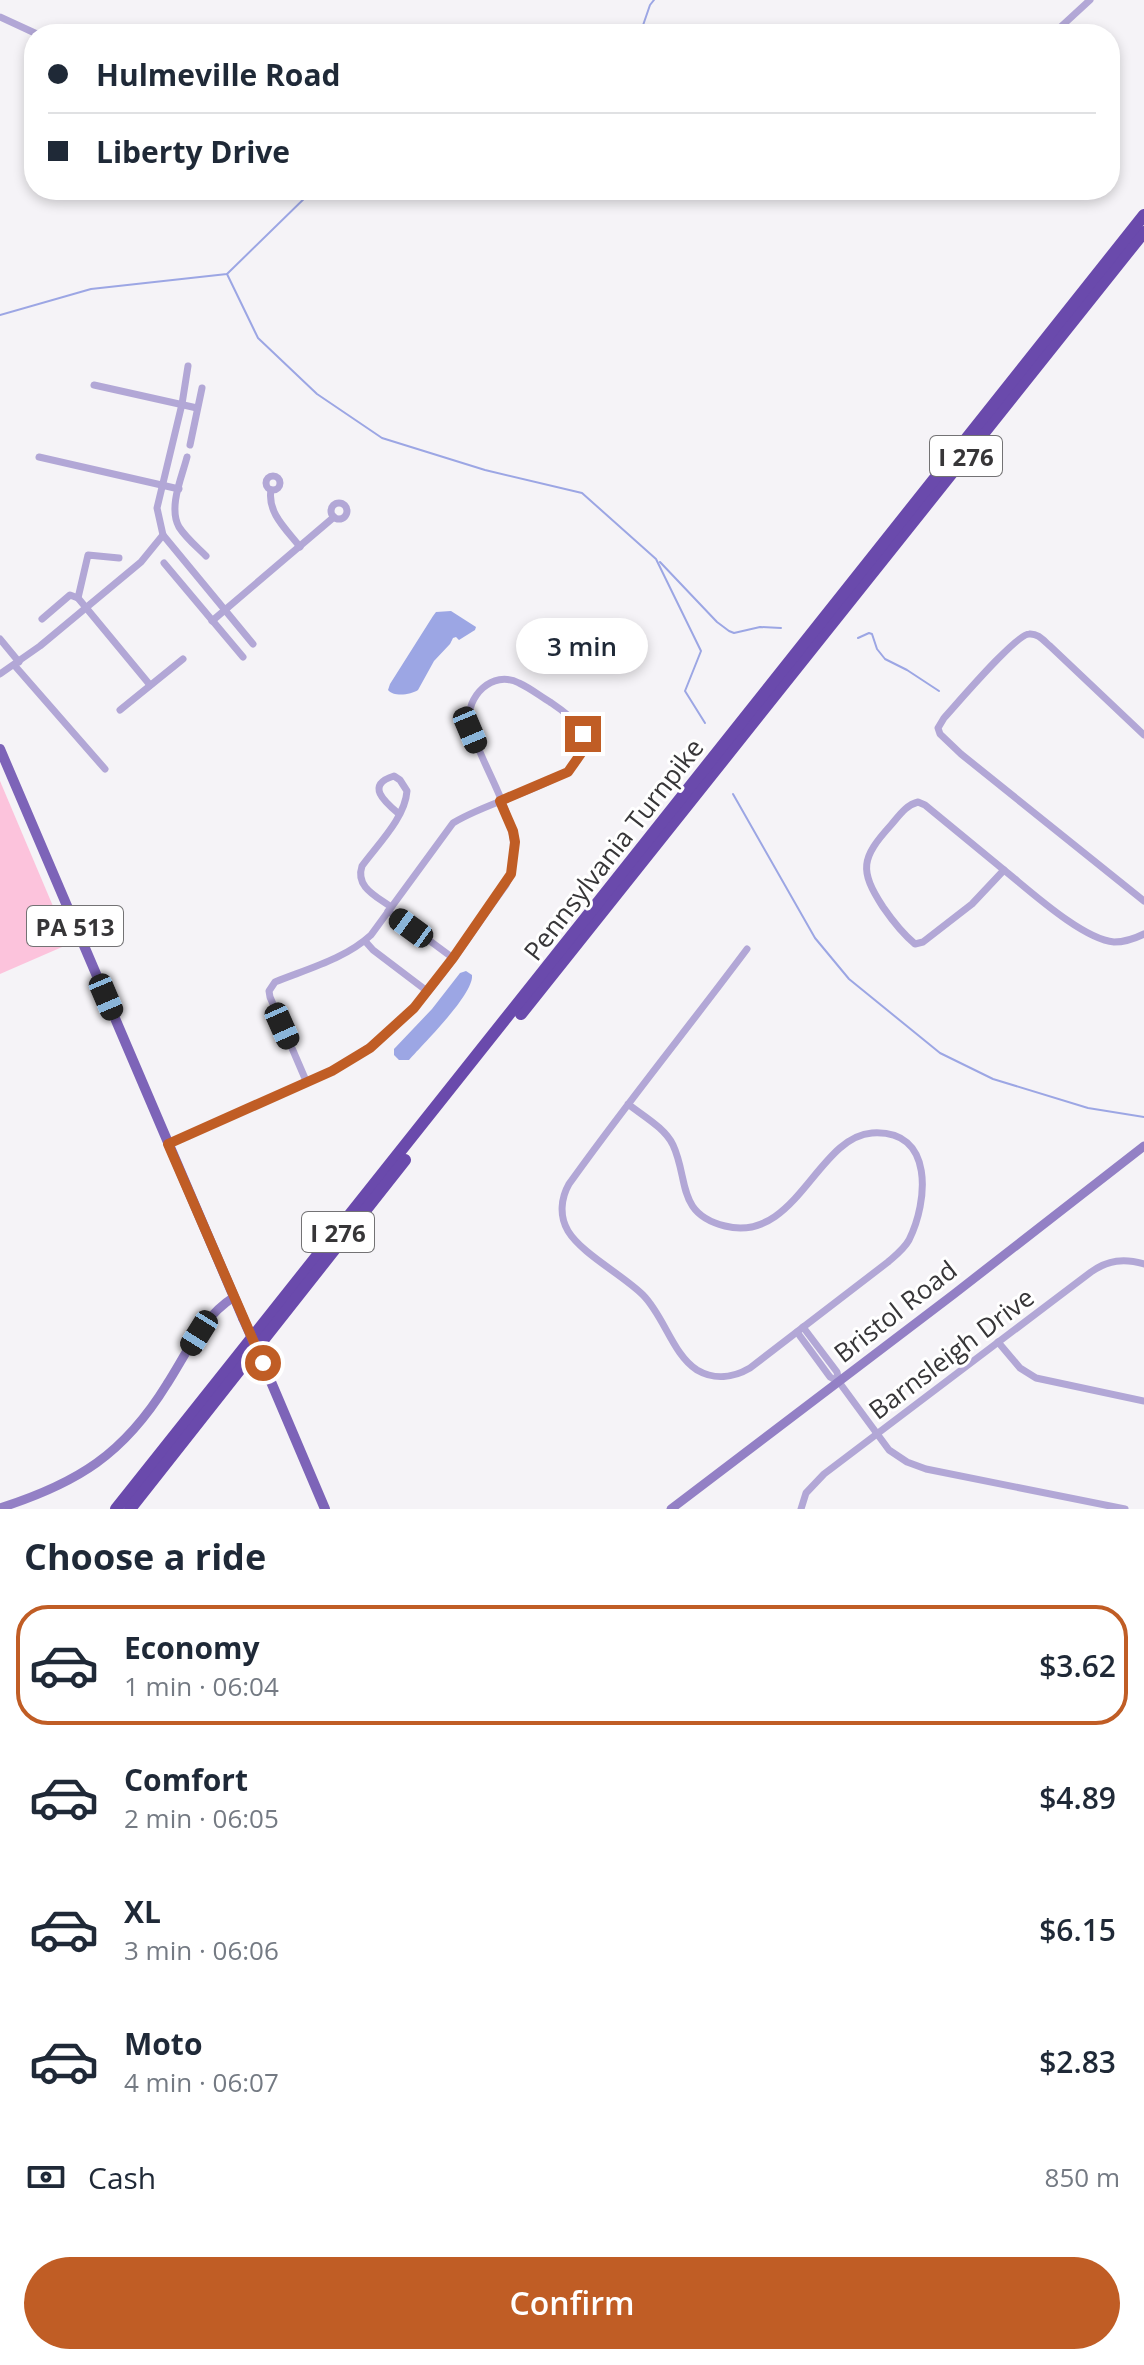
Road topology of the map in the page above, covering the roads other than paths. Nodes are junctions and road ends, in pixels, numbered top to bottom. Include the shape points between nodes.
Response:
1 (1090, 0) edge
2 (0, 17) edge
3 (1064, 24) edge
4 (24, 28) edge
5 (1144, 215) edge
6 (1144, 232) edge
7 (188, 366) dead end
8 (94, 385) dead end
9 (202, 388) dead end
10 (182, 404) junction
11 (197, 408) junction
12 (190, 445) dead end
13 (39, 457) dead end
14 (187, 457) dead end
15 (162, 486) junction
16 (179, 489) junction
17 (271, 490) dead end
18 (334, 517) dead end
19 (163, 535) junction
20 (300, 547) junction
21 (206, 556) dead end
22 (119, 558) dead end
23 (164, 563) dead end
24 (78, 598) junction
25 (86, 607) junction
26 (224, 610) junction
27 (42, 619) dead end
28 (212, 621) junction
29 (0, 639) edge
30 (253, 644) dead end
31 (243, 657) dead end
32 (183, 659) dead end
33 (17, 664) junction
34 (0, 674) edge
35 (150, 685) junction
36 (120, 710) dead end
37 (1144, 735) edge
38 (0, 749) edge
39 (105, 769) dead end
40 (500, 801) junction
41 (399, 814) junction
42 (1004, 870) junction
43 (1144, 901) edge
44 (389, 909) junction
45 (411, 928) dead end
46 (1144, 934) edge
47 (365, 941) junction
48 (430, 941) dead end
49 (747, 949) dead end
50 (453, 958) junction
51 (427, 991) junction
52 (307, 1083) junction
53 (628, 1104) junction
54 (168, 1144) junction
55 (1142, 1150) edge
56 (1144, 1264) edge
57 (234, 1297) junction
58 (800, 1330) junction
59 (998, 1342) junction
60 (839, 1382) junction
61 (1144, 1401) edge
62 (877, 1434) junction
63 (0, 1508) edge
64 (116, 1509) edge
65 (130, 1509) edge
66 (325, 1509) edge
67 (671, 1509) edge
68 (801, 1509) edge
69 (1125, 1509) edge

1 - 3 street
2 - 4 street
5 - 64 highway, Pennsylvania Turnpike / I 276
6 - 65 highway, Pennsylvania Turnpike / I 276
7 - 10 street
8 - 10 street
9 - 11 street
10 - 11 street
10 - 15 street
11 - 12 street
13 - 15 street
14 - 16 street
15 - 16 street
15 - 19 street via 157,515
16 - 21 street via 179,526
17 - 20 street via 272,509
18 - 20 street
19 - 25 street via 141,562
19 - 26 street
20 - 26 street
22 - 24 street via 88,555
23 - 28 street
24 - 25 street
24 - 27 street via 70,595
25 - 33 street
25 - 35 street
26 - 28 street
26 - 30 street
28 - 31 street
29 - 33 street
32 - 35 street
33 - 34 street
33 - 39 street
35 - 36 street
37 - 43 street via 1030,633 1010,647 938,728 961,754
38 - 54 main road, PA 513
40 - 40 street via 568,772 583,743 583,734 569,715 513,679 483,687 468,715
40 - 44 street via 453,823
40 - 50 street via 515,842 511,874
41 - 41 street via 381,799 379,788 394,776 407,791
41 - 44 street via 360,873 365,887
42 - 42 street via 918,802 876,842 866,868 869,884 915,944 972,904
42 - 46 street via 1101,939 1119,942
44 - 45 street
44 - 47 street
47 - 51 street
47 - 52 street via 275,982 269,991
48 - 50 street
49 - 53 street
50 - 51 street
51 - 52 street via 370,1048
52 - 54 street
53 - 58 street via 565,1190 562,1214 571,1236 643,1295 685,1360 704,1374 739,1374
53 - 58 street via 671,1142 692,1206 716,1223 736,1228 759,1225 783,1211 852,1139 883,1133 911,1147 924,1183 908,1241
54 - 57 main road, PA 513
55 - 60 main road, Bristol Road
56 - 59 street, Barnsleigh Drive via 1119,1260 1099,1266
57 - 63 main road via 209,1317 149,1410 110,1454 64,1485
57 - 66 main road, PA 513, bridge
58 - 60 street via 837,1372
59 - 61 street via 1036,1378
59 - 62 street, Barnsleigh Drive
60 - 62 street
60 - 67 main road, Bristol Road
62 - 68 street, Barnsleigh Drive via 811,1486
62 - 69 street via 899,1458 916,1466

